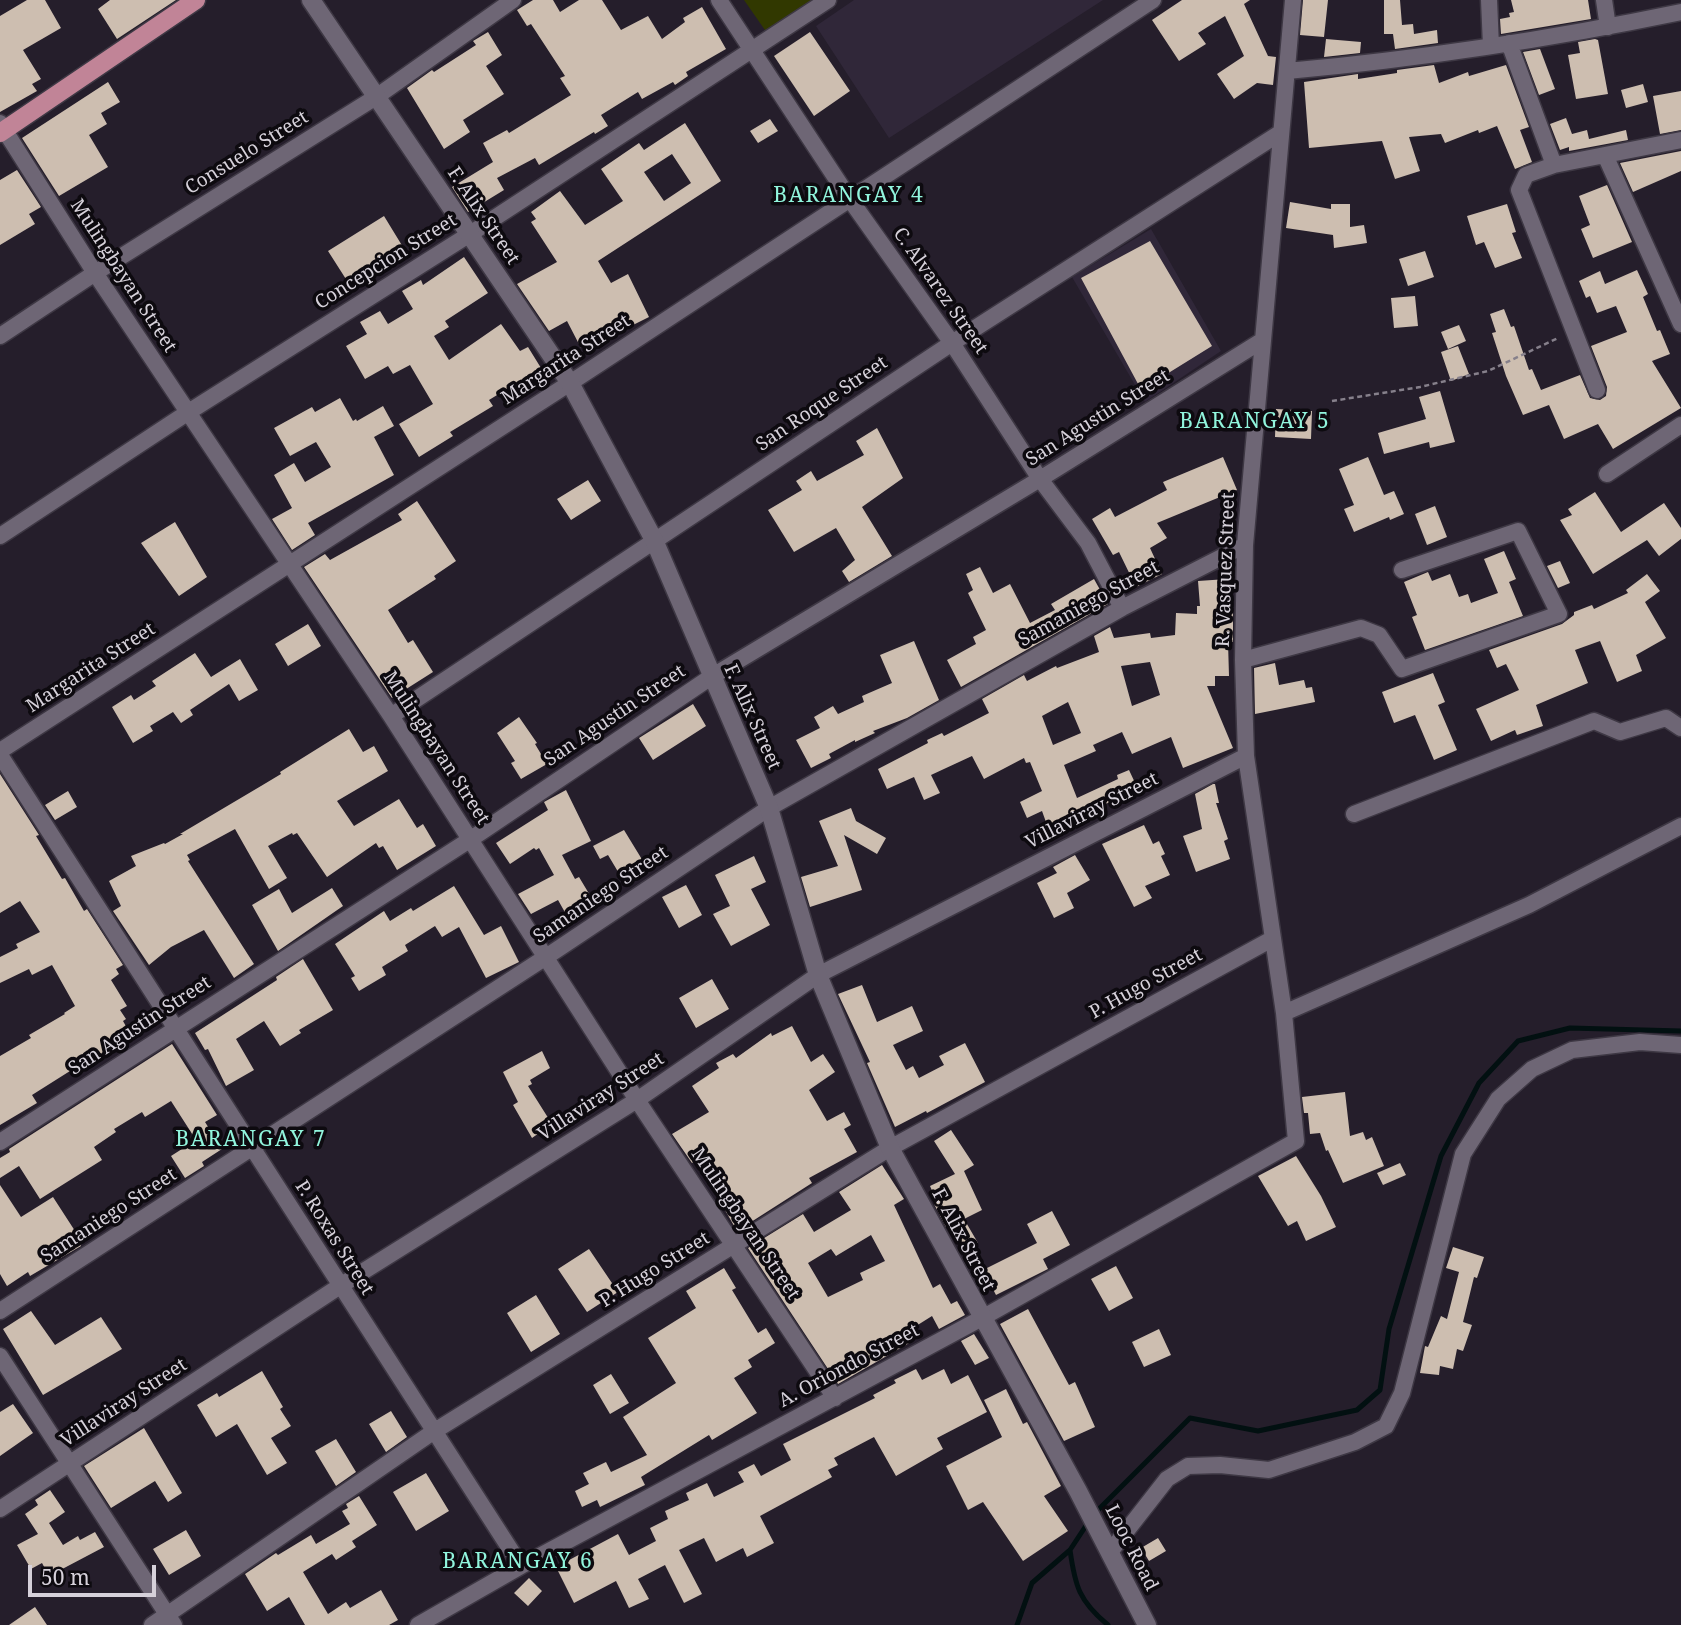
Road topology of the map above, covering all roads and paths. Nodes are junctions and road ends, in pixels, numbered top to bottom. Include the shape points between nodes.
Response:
1 (196, 0) edge
2 (311, 0) edge
3 (513, 0) edge
4 (719, 0) edge
5 (828, 0) edge
6 (1153, 0) edge
7 (1293, 0) edge
8 (1489, 0) edge
9 (1604, 0) edge
10 (1681, 12) edge
11 (1608, 27) junction
12 (1509, 43) junction
13 (1491, 46) junction
14 (752, 49) junction
15 (1287, 71) junction
16 (376, 97) junction
17 (2, 128) edge
18 (1280, 133) junction
19 (1681, 140) edge
20 (1605, 155) junction
21 (1554, 164) junction
22 (849, 198) junction
23 (470, 234) junction
24 (95, 273) junction
25 (1681, 324) edge
26 (1573, 330) junction
27 (0, 336) edge
28 (1263, 340) junction
29 (951, 343) junction
30 (570, 383) junction
31 (1597, 390) dead end
32 (1332, 401) dead end
33 (187, 413) junction
34 (1681, 425) edge
35 (1607, 474) dead end
36 (1040, 479) junction
37 (0, 536) edge
38 (654, 540) junction
39 (1245, 545) junction
40 (289, 566) junction
41 (1402, 570) dead end
42 (1122, 608) junction
43 (1243, 660) junction
44 (711, 677) junction
45 (391, 716) junction
46 (1681, 728) edge
47 (0, 753) edge
48 (1246, 756) junction
49 (769, 808) junction
50 (1354, 814) dead end
51 (1681, 826) edge
52 (471, 839) junction
53 (1272, 939) junction
54 (546, 957) junction
55 (818, 975) junction
56 (1284, 1013) junction
57 (175, 1029) junction
58 (1681, 1045) edge
59 (637, 1100) junction
60 (1296, 1141) joint
61 (0, 1142) edge
62 (252, 1147) junction
63 (890, 1148) junction
64 (734, 1245) junction
65 (340, 1286) junction
66 (0, 1311) edge
67 (982, 1318) junction
68 (0, 1356) edge
69 (835, 1398) junction
70 (433, 1433) junction
71 (70, 1464) junction
72 (1078, 1491) joint
73 (0, 1509) edge
74 (1110, 1552) junction
75 (521, 1566) junction
76 (171, 1620) edge
77 (152, 1625) edge
78 (418, 1625) edge
79 (1147, 1625) edge

1 - 17 main road
2 - 16 main road, F. Alix Street
3 - 16 street, Consuelo Street
4 - 14 street, C. Alvarez Street
5 - 14 street, Concepcion Street
6 - 22 street, Margarita Street
7 - 15 street, R. Vasquez Street
8 - 13 street
9 - 11 street
10 - 11 street
11 - 12 street
12 - 13 street
12 - 21 street
13 - 15 street
14 - 22 street, C. Alvarez Street
14 - 23 street, Concepcion Street
15 - 18 street, R. Vasquez Street
16 - 23 main road, F. Alix Street
16 - 24 street, Consuelo Street
17 - 24 street, Mulingbayan Street
18 - 28 street, R. Vasquez Street
18 - 29 street, San Roque Street
19 - 20 street
20 - 21 street
20 - 25 street
21 - 26 street via 1526,174 1519,190
22 - 29 street, C. Alvarez Street
22 - 30 street, Margarita Street
23 - 30 main road, F. Alix Street
23 - 33 street, Concepcion Street
24 - 27 street, Consuelo Street
24 - 33 street, Mulingbayan Street
26 - 31 street
26 - 32 path via 1488,370
28 - 36 street, San Agustin Street
28 - 39 street, R. Vasquez Street
29 - 36 street, C. Alvarez Street
29 - 38 street, San Roque Street
30 - 38 main road, F. Alix Street
30 - 40 street, Margarita Street
33 - 37 street, Concepcion Street
33 - 40 street, Mulingbayan Street
34 - 35 street
36 - 42 street, C. Alvarez Street via 1088,543
36 - 44 street, San Agustin Street
38 - 44 main road, F. Alix Street
38 - 45 street, San Roque Street
39 - 42 street, Samaniego Street
39 - 43 street, R. Vasquez Street
40 - 45 street, Mulingbayan Street
40 - 47 street, Margarita Street
41 - 43 street via 1518,531 1559,614 1402,670 1379,635 1361,628
42 - 49 street, Samaniego Street
43 - 48 street, R. Vasquez Street
44 - 49 main road, F. Alix Street
44 - 52 street, San Agustin Street
45 - 52 street, Mulingbayan Street
46 - 50 street via 1666,718 1620,732 1594,721
47 - 57 street, P. Roxas Street
48 - 53 street, R. Vasquez Street
48 - 55 street, Villaviray Street
49 - 54 street, Samaniego Street
49 - 55 main road, F. Alix Street
51 - 56 street via 1529,905
52 - 54 street, Mulingbayan Street
52 - 57 street, San Agustin Street
53 - 56 street, R. Vasquez Street
53 - 63 street, P. Hugo Street
54 - 59 street, Mulingbayan Street
54 - 62 street, Samaniego Street
55 - 59 street, Villaviray Street
55 - 63 main road, F. Alix Street
56 - 60 street, R. Vasquez Street
57 - 61 street, San Agustin Street
57 - 62 street, P. Roxas Street
58 - 74 street via 1640,1042 1572,1050 1532,1069 1497,1099 1463,1154 1402,1393 1386,1426 1355,1442 1269,1469 1188,1466 1167,1479
59 - 64 street, Mulingbayan Street
59 - 65 street, Villaviray Street
60 - 67 street, A. Oriondo Street
62 - 65 street, P. Roxas Street
62 - 66 street, Samaniego Street
63 - 64 street, P. Hugo Street
63 - 67 main road, F. Alix Street
64 - 69 street, Mulingbayan Street
64 - 70 street, P. Hugo Street
65 - 70 street, P. Roxas Street
65 - 71 street, Villaviray Street
67 - 69 street, A. Oriondo Street
67 - 72 main road, F. Alix Street
68 - 71 street
69 - 75 street, A. Oriondo Street
70 - 75 street, P. Roxas Street
70 - 76 street, P. Hugo Street
71 - 73 street, Villaviray Street
71 - 76 street
72 - 74 main road, Looc Road
74 - 79 main road, Looc Road
75 - 78 street, A. Oriondo Street
76 - 77 street, P. Hugo Street

